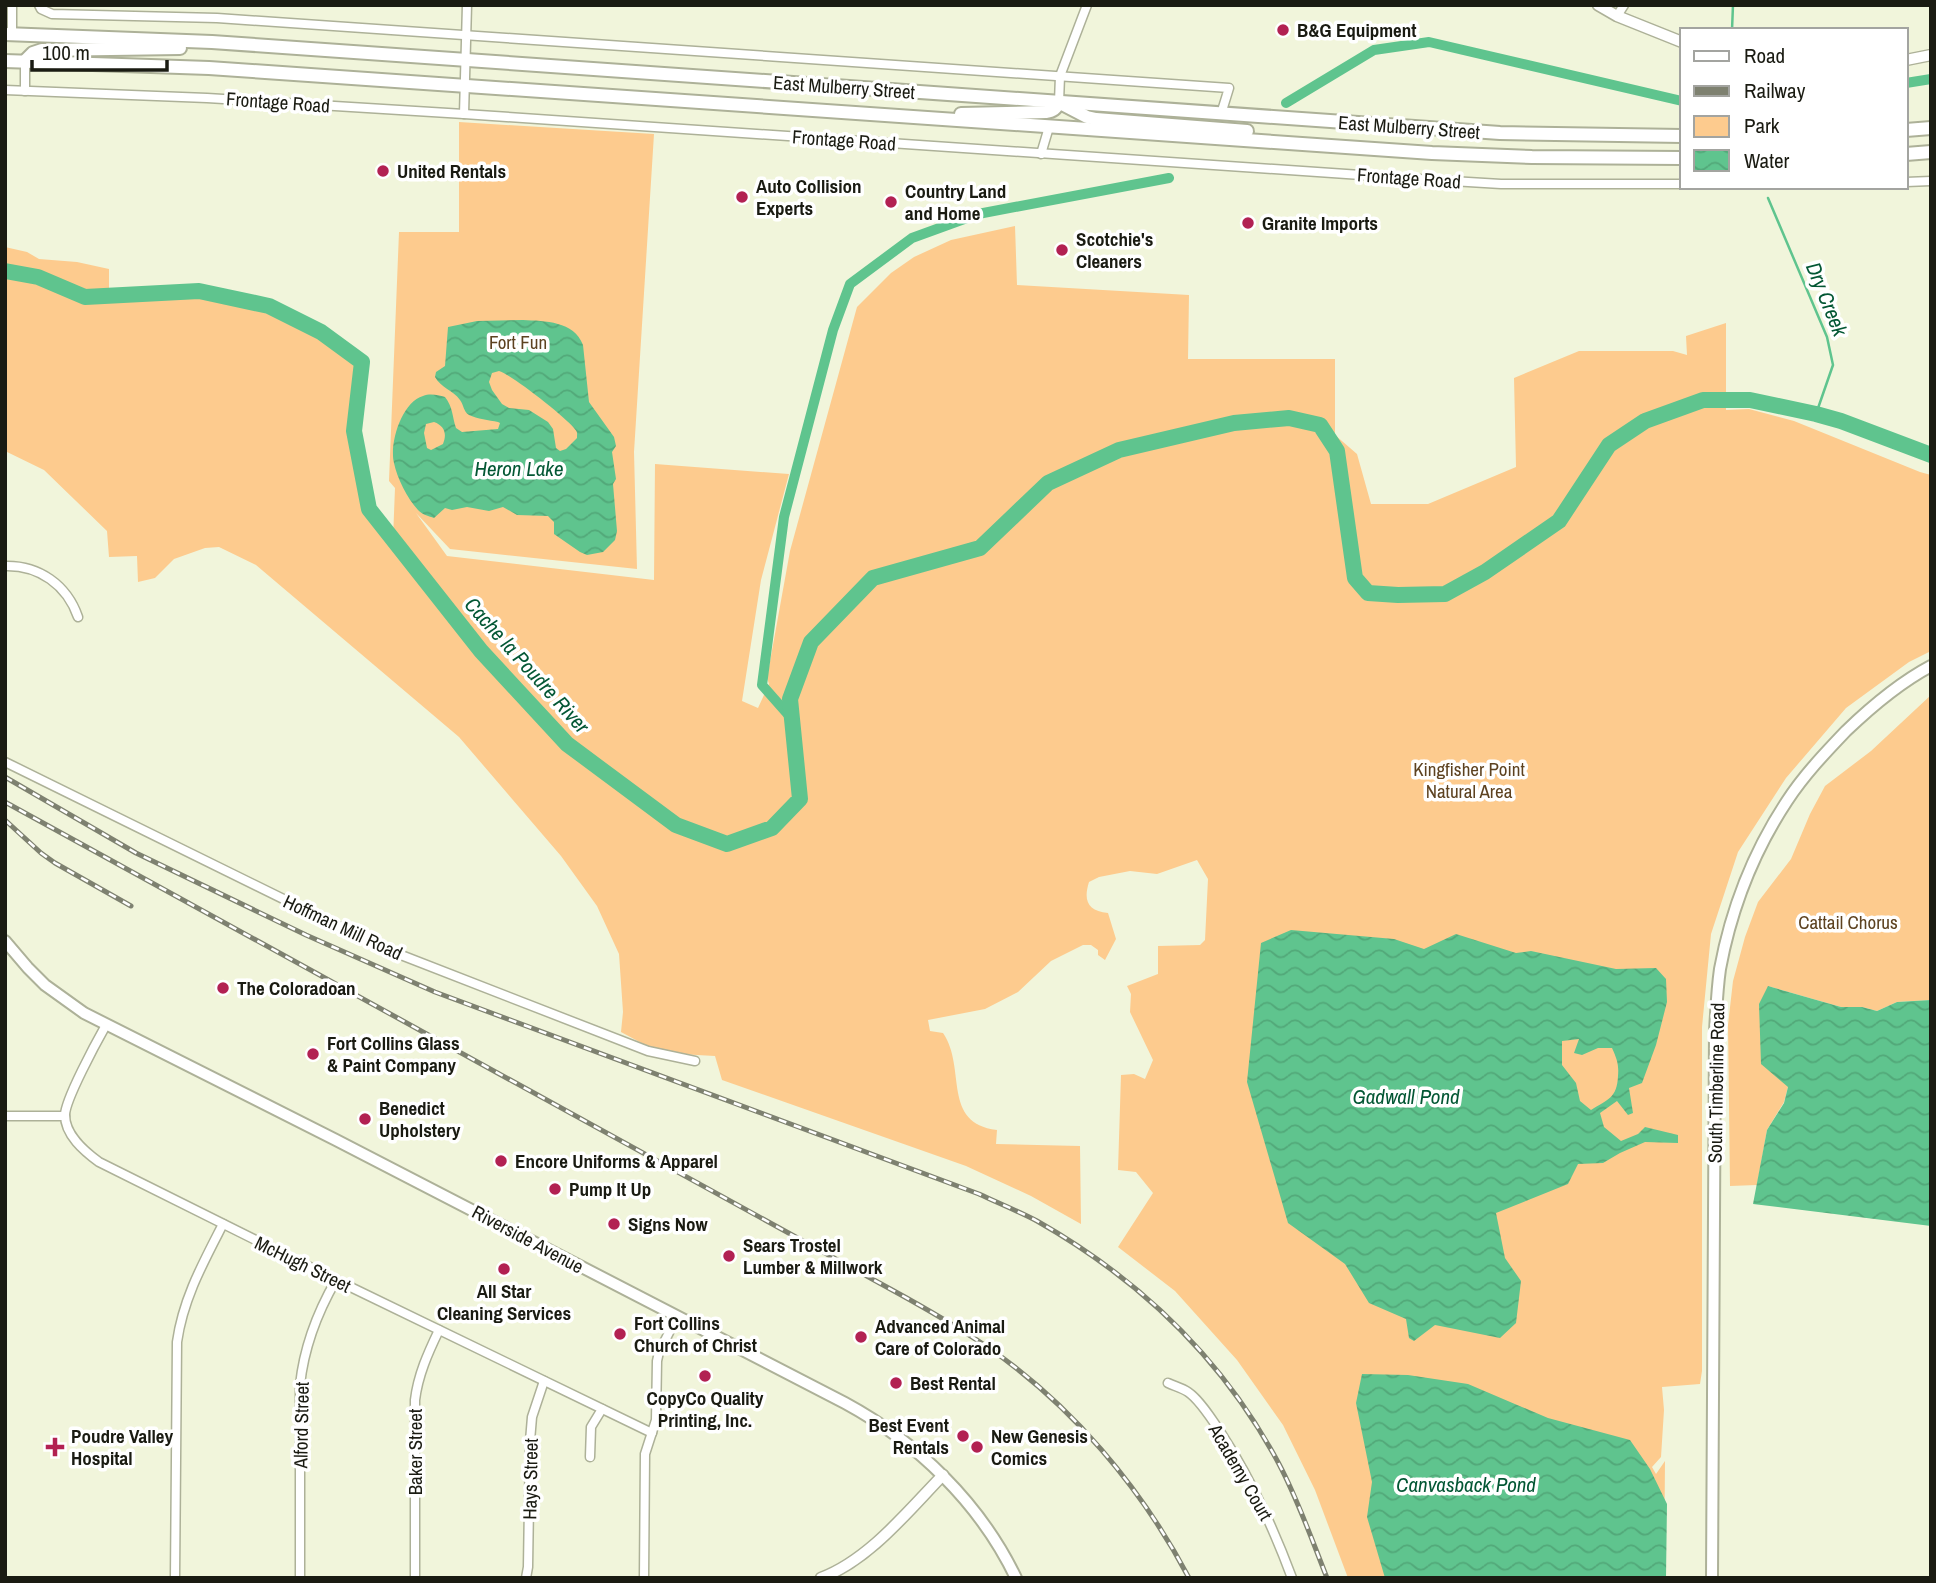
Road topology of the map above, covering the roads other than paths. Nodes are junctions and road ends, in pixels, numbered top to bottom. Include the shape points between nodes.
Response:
1 (12, 5) edge
2 (39, 5) edge
3 (467, 5) edge
4 (1087, 5) edge
5 (1598, 5) edge
6 (1624, 5) edge
7 (1617, 16) junction
8 (467, 35) junction
9 (7, 38) edge
10 (1680, 41) edge
11 (240, 45) junction
12 (1931, 55) edge
13 (466, 60) junction
14 (1908, 60) edge
15 (5, 61) edge
16 (25, 61) junction
17 (1060, 76) junction
18 (465, 85) junction
19 (5, 90) edge
20 (25, 91) junction
21 (1059, 102) junction
22 (464, 114) junction
23 (1221, 114) junction
24 (918, 118) junction
25 (1049, 127) junction
26 (1931, 128) edge
27 (1908, 130) edge
28 (1680, 136) edge
29 (1356, 146) junction
30 (1931, 152) edge
31 (1041, 154) junction
32 (1908, 154) edge
33 (1680, 158) edge
34 (1931, 181) edge
35 (1908, 182) edge
36 (1680, 184) edge
37 (5, 566) edge
38 (78, 617) dead end
39 (1931, 666) edge
40 (5, 762) edge
41 (5, 941) edge
42 (106, 1025) junction
43 (695, 1061) dead end
44 (5, 1116) edge
45 (65, 1116) junction
46 (223, 1224) junction
47 (336, 1280) junction
48 (677, 1317) junction
49 (439, 1330) junction
50 (544, 1381) junction
51 (1168, 1383) dead end
52 (602, 1409) junction
53 (652, 1433) junction
54 (590, 1457) dead end
55 (943, 1475) junction
56 (835, 1575) edge
57 (175, 1578) edge
58 (300, 1578) edge
59 (415, 1578) edge
60 (526, 1578) edge
61 (644, 1578) edge
62 (821, 1578) edge
63 (1016, 1578) edge
64 (1292, 1578) edge
65 (1712, 1578) edge

1 - 9 street
2 - 8 street via 52,14 217,18
3 - 8 street
4 - 17 street
5 - 7 street
6 - 7 street
7 - 10 street
8 - 13 street
8 - 17 street
9 - 11 highway, East Mulberry Street
11 - 13 highway, East Mulberry Street
11 - 16 highway via 42,50
12 - 14 street
13 - 18 street
13 - 21 highway, East Mulberry Street
15 - 16 highway, East Mulberry Street
16 - 18 highway, East Mulberry Street
16 - 20 street
17 - 21 street
17 - 23 street via 1229,88
18 - 22 street
18 - 24 highway, East Mulberry Street
19 - 20 street, Frontage Road
20 - 22 street, Frontage Road
21 - 23 highway, East Mulberry Street
21 - 24 highway via 1046,113
21 - 29 highway via 1096,119 1249,131
22 - 31 street, Frontage Road
23 - 28 highway, East Mulberry Street via 1500,133
24 - 25 highway, East Mulberry Street
25 - 29 highway, East Mulberry Street
25 - 31 street
26 - 27 highway
29 - 33 highway, East Mulberry Street via 1532,157
30 - 32 highway
31 - 36 street, Frontage Road via 1501,184
34 - 35 street
37 - 38 street via 37,571 54,581
39 - 65 main road, South Timberline Road via 1872,706 1822,756 1787,800 1737,904 1720,970 1714,1033
40 - 43 street, Hoffman Mill Road via 383,948 648,1051
41 - 42 main road, Riverside Avenue via 57,995
42 - 45 street
42 - 48 main road, Riverside Avenue
44 - 45 street
45 - 46 street, McHugh Street via 75,1140 99,1162
46 - 47 street, McHugh Street
46 - 57 street via 192,1284 177,1342
47 - 49 street, McHugh Street
47 - 58 street, Alford Street via 315,1321 302,1364
48 - 53 street via 657,1361
48 - 55 main road, Riverside Avenue via 859,1410 915,1448
49 - 50 street, McHugh Street
49 - 59 street, Baker Street via 415,1400
50 - 52 street, McHugh Street
50 - 60 street, Hays Street via 530,1441
51 - 64 street, Academy Court via 1189,1392 1236,1455
52 - 53 street, McHugh Street
52 - 54 street via 592,1427
53 - 61 street via 645,1454
55 - 56 street via 867,1552
55 - 63 main road, Riverside Avenue via 992,1536
56 - 62 street

